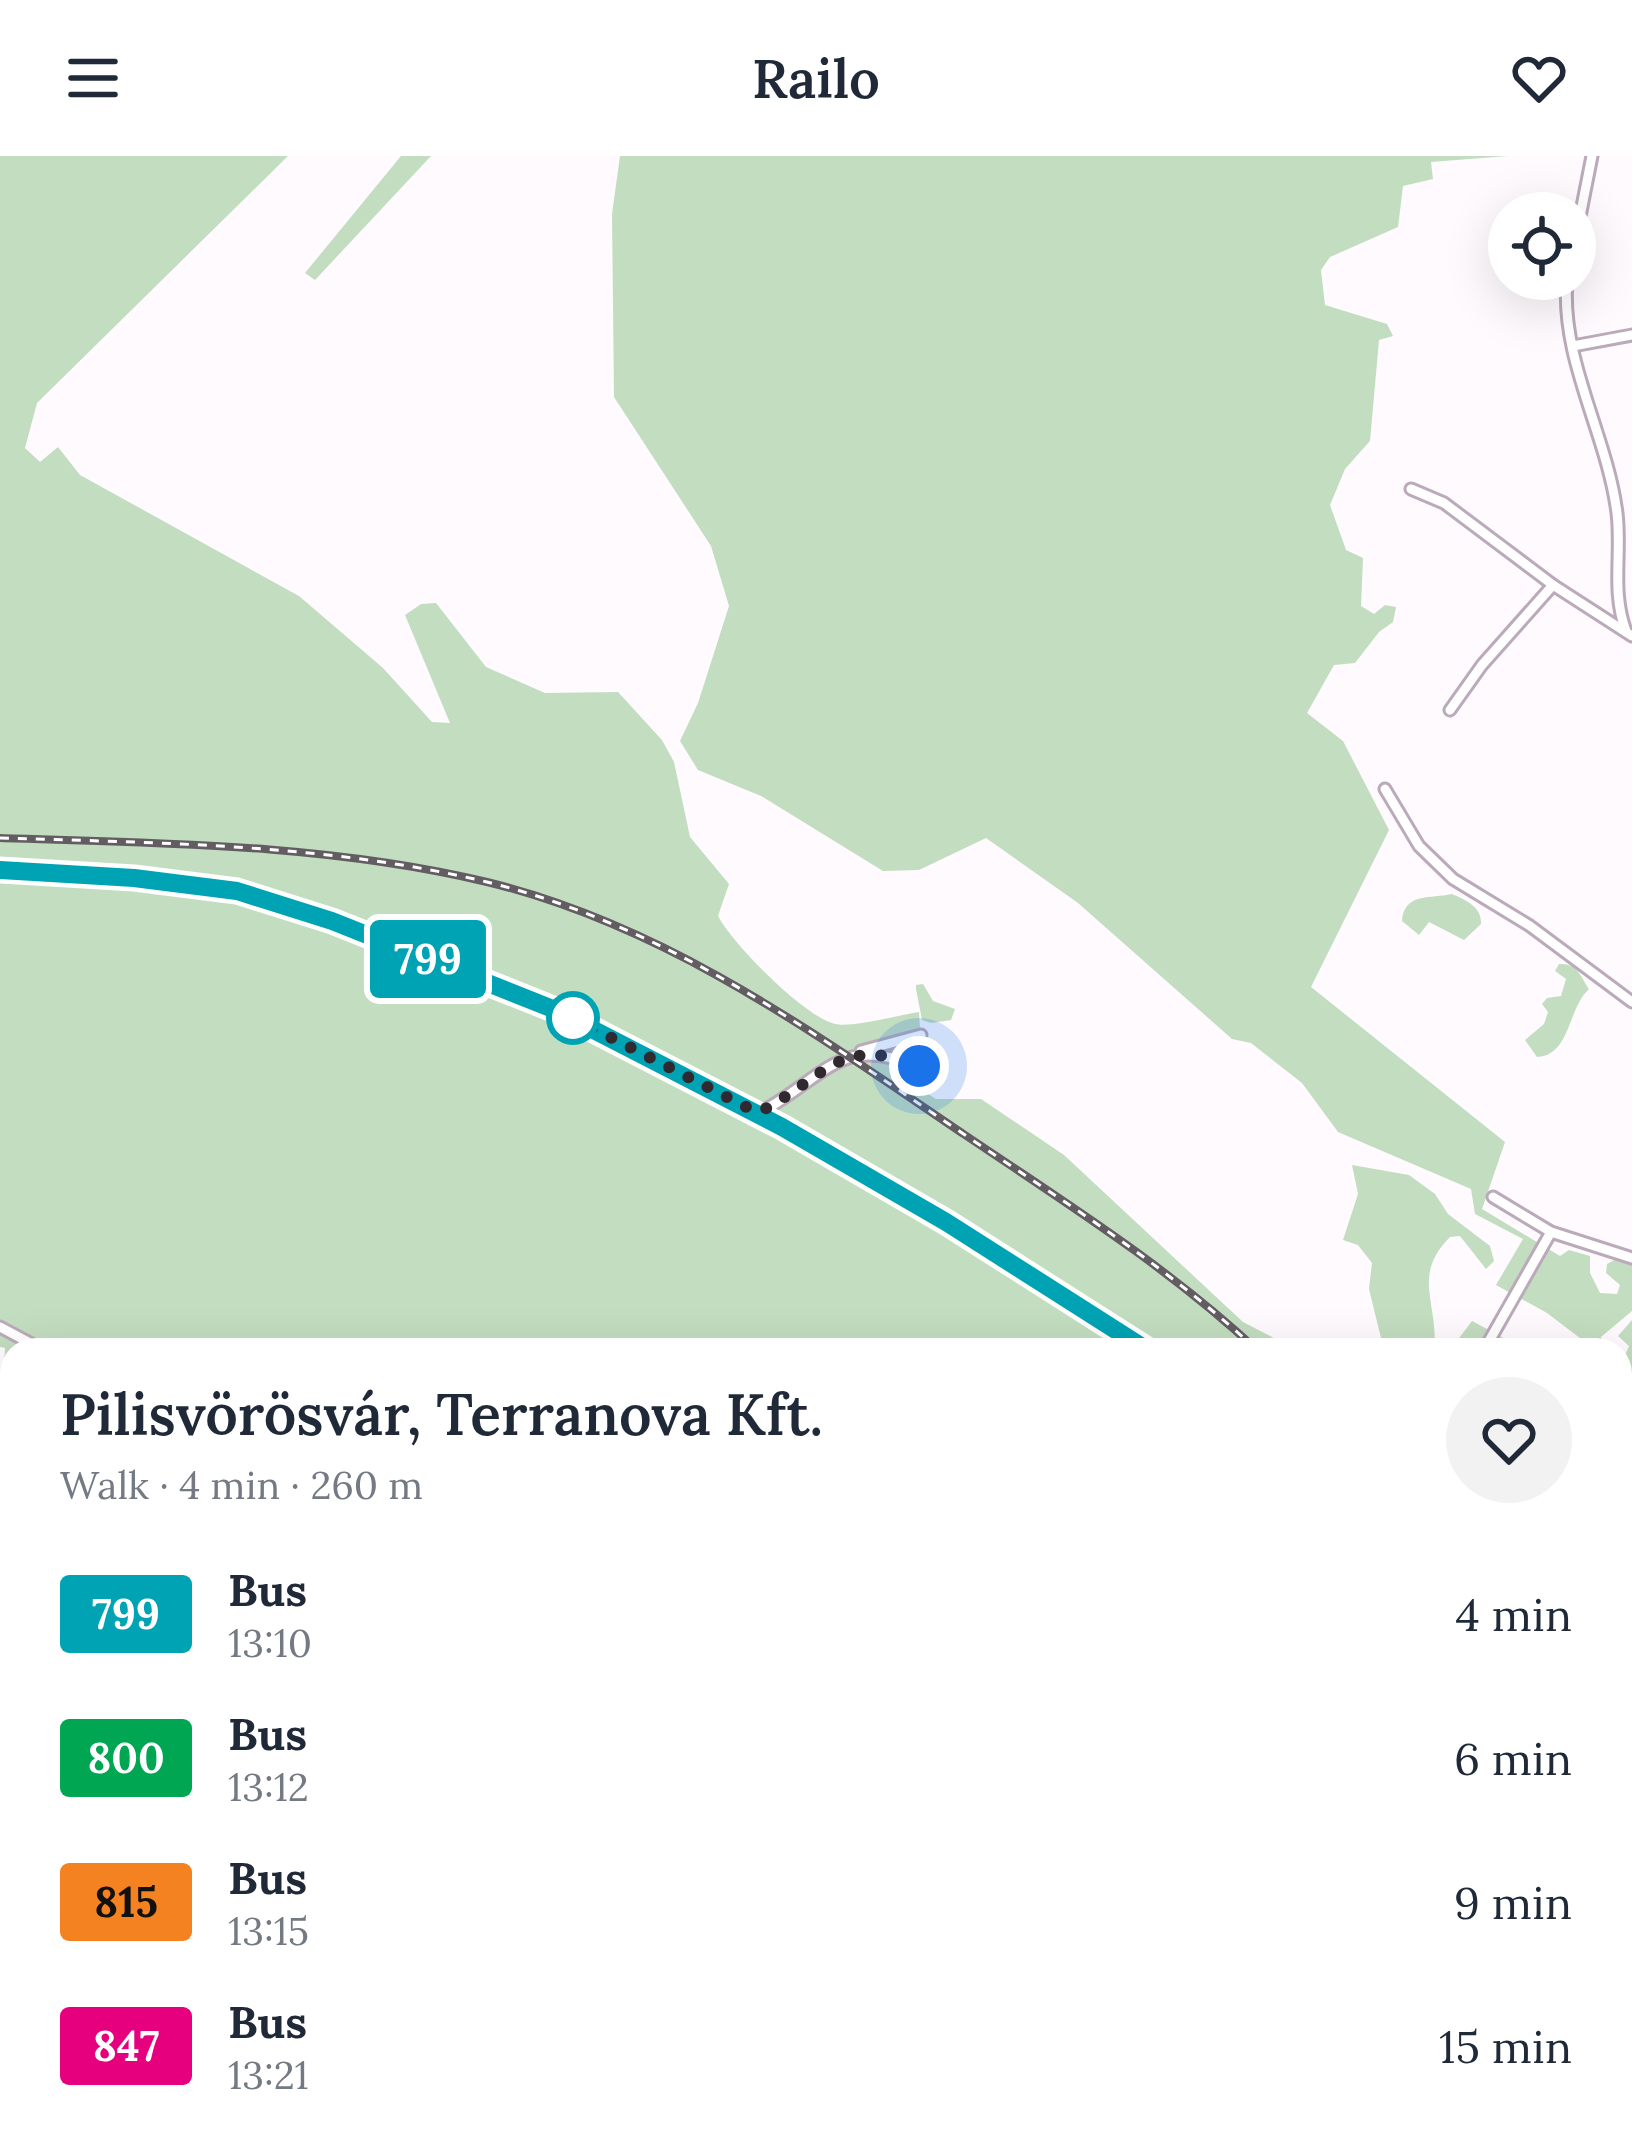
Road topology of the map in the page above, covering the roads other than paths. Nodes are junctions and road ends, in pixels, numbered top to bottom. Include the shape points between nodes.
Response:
1 (1592, 156) edge
2 (1585, 192) edge
3 (1570, 300) edge
4 (1632, 335) edge
5 (1573, 346) junction
6 (1411, 489) dead end
7 (1552, 585) junction
8 (1629, 634) edge
9 (1450, 710) dead end
10 (1385, 789) dead end
11 (0, 870) edge
12 (1632, 1002) edge
13 (921, 1035) dead end
14 (856, 1052) junction
15 (919, 1066) dead end
16 (783, 1099) junction
17 (754, 1111) junction
18 (782, 1127) junction
19 (1492, 1197) dead end
20 (1551, 1232) junction
21 (1632, 1258) edge
22 (1120, 1334) junction
23 (1118, 1338) edge
24 (1127, 1338) edge
25 (1491, 1338) edge

1 - 2 street
3 - 5 street
4 - 5 street
5 - 8 street via 1612,485 1617,602
6 - 7 street via 1444,503
7 - 8 street
7 - 9 street
10 - 12 street via 1433,861
11 - 17 main road via 186,884 284,904 553,1009
13 - 14 street
14 - 15 street
14 - 16 street
16 - 17 street
16 - 18 street
17 - 18 main road
18 - 22 main road
19 - 20 street
20 - 21 street
20 - 25 street
22 - 23 main road
22 - 24 main road

